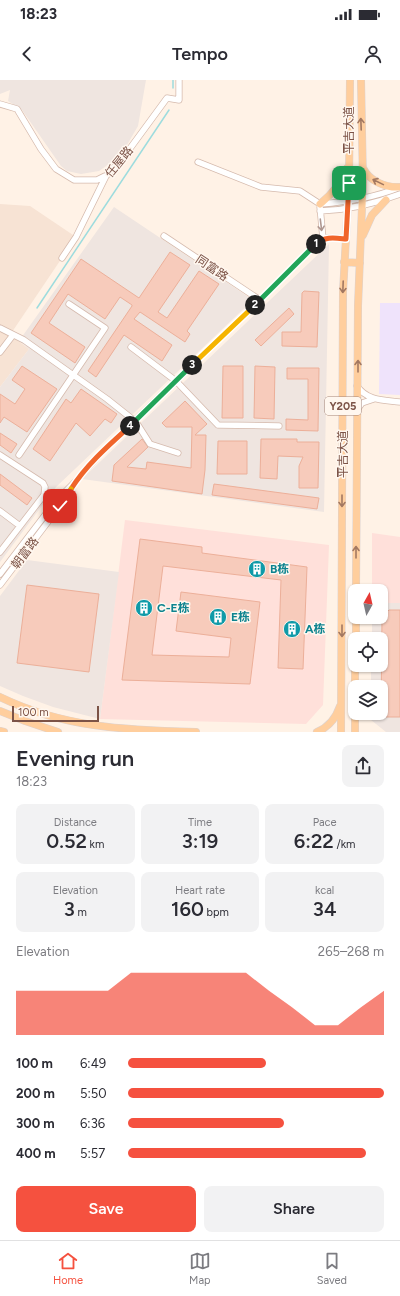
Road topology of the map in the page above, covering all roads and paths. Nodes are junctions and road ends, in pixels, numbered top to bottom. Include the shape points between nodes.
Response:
1 (179, 80) edge
2 (350, 80) edge
3 (361, 80) edge
4 (0, 104) edge
5 (349, 140) junction
6 (362, 140) junction
7 (349, 160) junction
8 (198, 162) dead end
9 (363, 167) junction
10 (106, 176) junction
11 (400, 187) edge
12 (400, 194) edge
13 (386, 200) junction
14 (362, 202) junction
15 (348, 204) junction
16 (320, 207) junction
17 (164, 236) dead end
18 (323, 239) junction
19 (346, 239) junction
20 (360, 245) junction
21 (62, 258) dead end
22 (344, 262) junction
23 (360, 263) junction
24 (260, 300) junction
25 (69, 304) dead end
26 (0, 328) edge
27 (13, 335) junction
28 (131, 348) dead end
29 (0, 352) edge
30 (73, 375) junction
31 (176, 381) junction
32 (357, 386) junction
33 (375, 399) junction
34 (400, 402) edge
35 (357, 410) junction
36 (134, 421) junction
37 (279, 426) dead end
38 (178, 453) dead end
39 (0, 454) edge
40 (19, 455) dead end
41 (76, 481) junction
42 (0, 511) edge
43 (20, 526) junction
44 (0, 552) edge
45 (0, 574) edge
46 (356, 584) edge
47 (0, 585) edge
48 (0, 697) edge
49 (341, 698) junction
50 (0, 711) edge
51 (355, 720) edge
52 (355, 720) edge
53 (0, 731) edge
54 (4, 732) edge
55 (58, 732) edge
56 (196, 732) edge
57 (317, 732) edge
58 (341, 732) edge
59 (355, 732) edge
60 (362, 732) edge

1 - 10 street, 任屋路 via 179,100 167,98 123,158
2 - 5 main road, 平吉大道 / Y205
6 -> 3 main road, 平吉大道 / Y205
4 - 10 street via 17,109 56,169 74,180 97,180
5 - 6 main road
5 - 7 main road, 平吉大道 / Y205
6 - 9 main road, 平吉大道 / Y205
7 - 15 main road, 平吉大道 / Y205
7 - 16 main road via 341,182
8 - 16 street via 261,187 300,191
11 -> 9 main road via 375,181 367,175
9 - 14 main road, 平吉大道 / Y205
10 - 21 street, 任屋路 via 76,237
11 - 14 street
12 - 13 street
13 - 14 street
13 - 20 main road via 368,221
14 - 15 street
14 - 20 main road, 平吉大道 / Y205
15 - 16 street
15 - 19 main road, 平吉大道 / Y205
16 -> 18 street
17 - 24 street, 同富路
18 - 19 street
18 - 24 street
19 - 22 main road, 平吉大道 / Y205
20 - 23 main road, 平吉大道 / Y205
22 - 23 main road
22 -> 49 main road, 平吉大道 / Y205
32 -> 23 main road, 平吉大道 / Y205
24 - 31 street
25 - 30 street via 105,328
26 - 27 street
27 - 29 street
27 - 30 street
28 - 31 street
30 - 36 street
30 - 40 street
31 - 36 street
31 - 37 street via 218,425
32 - 33 street
32 - 35 main road, 平吉大道 / Y205
33 - 34 street
33 - 35 street via 362,403
46 -> 35 main road, 平吉大道 / Y205
36 - 38 street via 150,444
36 - 41 street
39 - 43 street via 43,483 45,487 44,495
41 - 45 street, 朝富路 via 55,502
41 - 47 street, 朝富路
42 - 43 street
43 - 44 street
48 - 56 main road via 36,712 86,724 139,731
49 - 57 main road via 334,719
49 - 58 main road, 平吉大道 / Y205
50 - 55 main road
51 - 59 main road
52 - 60 main road
53 - 54 main road

